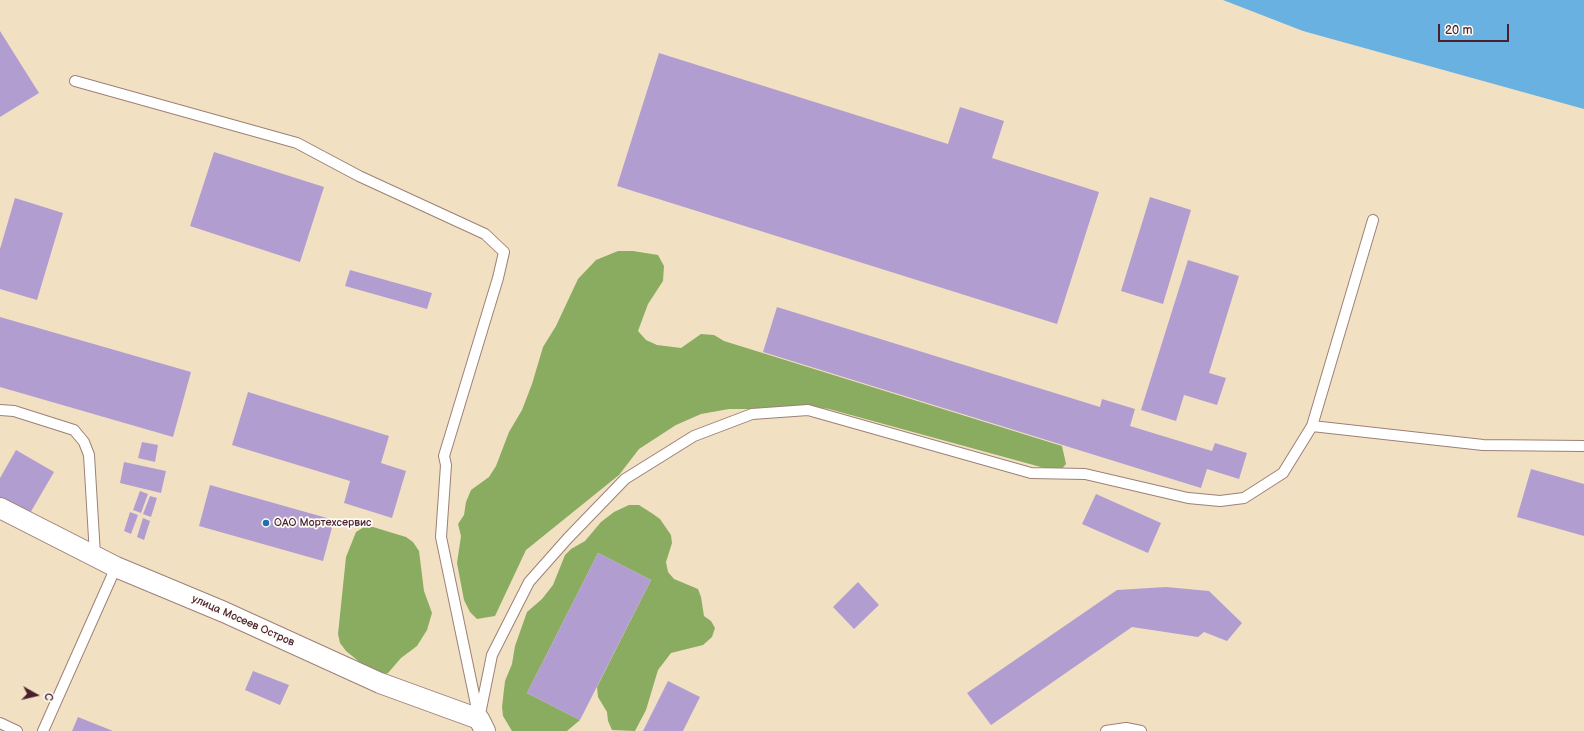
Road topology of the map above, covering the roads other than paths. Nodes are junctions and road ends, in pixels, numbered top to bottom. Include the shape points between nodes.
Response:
1 (75, 81) dead end
2 (1373, 220) dead end
3 (0, 410) edge
4 (1312, 426) junction
5 (1584, 446) edge
6 (0, 508) edge
7 (95, 555) junction
8 (116, 567) junction
9 (0, 723) edge
10 (482, 725) edge
11 (17, 731) edge
12 (43, 731) edge
13 (1106, 731) edge
14 (1141, 731) edge

1 - 10 lane via 297,143 359,176 485,234 504,252 444,456 446,465 440,536
2 - 4 lane
3 - 7 lane via 14,411 74,430 84,442 89,455
4 - 5 lane via 1484,445
4 - 10 lane via 1283,473 1244,498 1220,501 1188,498 1085,474 1031,473 808,410 752,414 694,436 625,479 529,582 492,655
6 - 7 street, улица Мосеев Остров
7 - 8 street, улица Мосеев Остров
8 - 10 street, улица Мосеев Остров
8 - 12 lane
9 - 11 lane
13 - 14 lane via 1126,728

